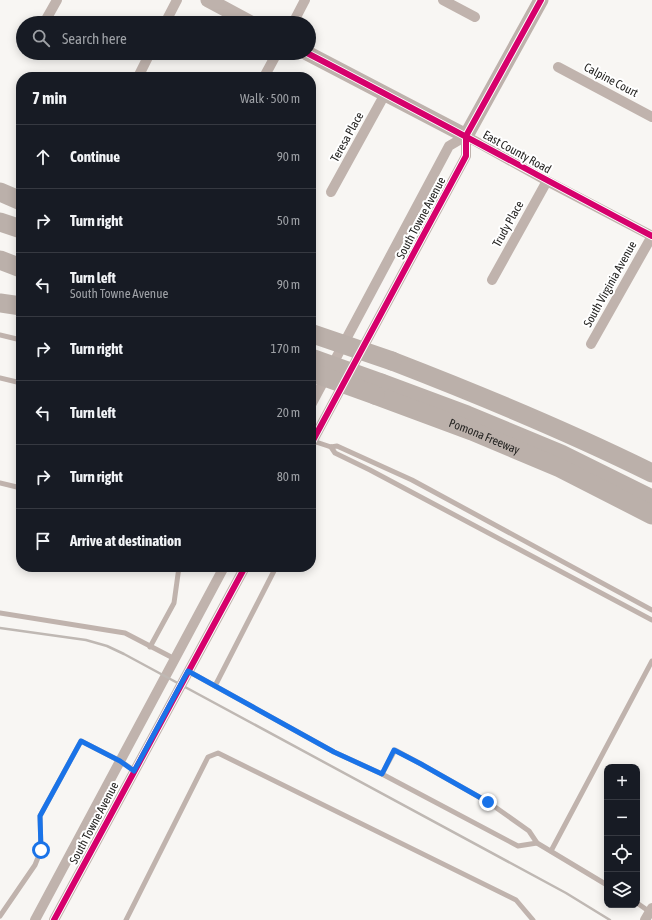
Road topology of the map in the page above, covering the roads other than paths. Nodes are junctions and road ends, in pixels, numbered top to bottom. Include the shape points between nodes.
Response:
1 (57, 0) edge
2 (177, 0) edge
3 (208, 0) edge
4 (305, 0) edge
5 (443, 0) edge
6 (541, 0) edge
7 (48, 16) edge
8 (169, 16) edge
9 (238, 16) edge
10 (297, 16) edge
11 (475, 17) dead end
12 (316, 58) edge
13 (146, 60) edge
14 (273, 60) edge
15 (558, 67) dead end
16 (140, 72) edge
17 (267, 72) edge
18 (385, 94) junction
19 (652, 117) edge
20 (466, 136) junction
21 (547, 181) junction
22 (0, 192) edge
23 (331, 192) dead end
24 (16, 199) edge
25 (0, 222) edge
26 (16, 227) edge
27 (0, 234) edge
28 (652, 236) edge
29 (16, 240) edge
30 (0, 247) edge
31 (16, 252) edge
32 (0, 260) edge
33 (16, 266) edge
34 (492, 280) dead end
35 (0, 303) edge
36 (16, 305) edge
37 (0, 336) edge
38 (316, 338) edge
39 (16, 339) edge
40 (591, 344) dead end
41 (316, 359) edge
42 (316, 372) edge
43 (0, 378) edge
44 (384, 378) junction
45 (16, 382) edge
46 (316, 396) edge
47 (316, 434) edge
48 (316, 442) edge
49 (331, 447) junction
50 (652, 473) edge
51 (0, 483) edge
52 (652, 486) edge
53 (16, 487) edge
54 (652, 499) edge
55 (652, 516) edge
56 (178, 572) edge
57 (221, 572) edge
58 (241, 572) edge
59 (273, 572) edge
60 (652, 610) edge
61 (0, 613) edge
62 (652, 620) edge
63 (150, 647) junction
64 (174, 659) junction
65 (652, 661) edge
66 (188, 671) junction
67 (215, 686) junction
68 (120, 761) junction
69 (134, 771) junction
70 (382, 774) junction
71 (537, 843) junction
72 (551, 851) junction
73 (604, 883) edge
74 (640, 906) edge
75 (649, 913) edge
76 (0, 916) edge
77 (35, 920) edge
78 (54, 920) edge
79 (126, 920) edge
80 (533, 920) edge

1 - 7 street
2 - 8 street
3 - 9 street
4 - 10 street
5 - 11 street
6 - 20 street, South Towne Avenue
12 - 18 street, East County Road
13 - 16 street
14 - 17 street
15 - 19 street, Calpine Court
18 - 20 street, East County Road
18 - 23 street, Teresa Place
20 - 21 street, East County Road
20 - 46 street, South Towne Avenue via 449,146
20 - 47 street, South Towne Avenue via 466,156
21 - 28 street, East County Road
21 - 34 street, Trudy Place
22 - 24 highway
25 - 26 highway
27 - 29 highway
28 - 40 street, South Virginia Avenue
30 - 31 highway
32 - 33 highway
35 - 36 highway
37 - 39 lane
38 - 44 highway, Pomona Freeway, bridge
41 - 44 highway, bridge
42 - 44 highway, Pomona Freeway, bridge
43 - 45 lane
44 - 50 highway, Pomona Freeway via 475,393
44 - 52 highway via 452,396 510,419
44 - 54 highway via 561,454
44 - 55 highway, Pomona Freeway via 472,431 560,468
48 - 49 lane
49 - 60 lane via 337,446 412,480
49 - 62 lane via 335,453
51 - 53 lane
56 - 63 lane via 174,602
57 - 64 street, South Towne Avenue
58 - 66 street, South Towne Avenue
59 - 67 lane
61 - 63 lane via 125,633
63 - 64 lane
64 - 68 street, South Towne Avenue
65 - 72 lane
66 - 67 lane
66 - 69 street, South Towne Avenue
67 - 70 lane via 334,752
68 - 69 lane
68 - 76 lane via 81,741 40,816 41,850
68 - 77 street, South Towne Avenue
69 - 78 street, South Towne Avenue
70 - 71 lane via 518,846
70 - 71 lane via 394,750 488,802 529,831
71 - 72 lane
72 - 73 lane
74 - 75 lane
79 - 80 lane via 208,757 218,753 516,900

